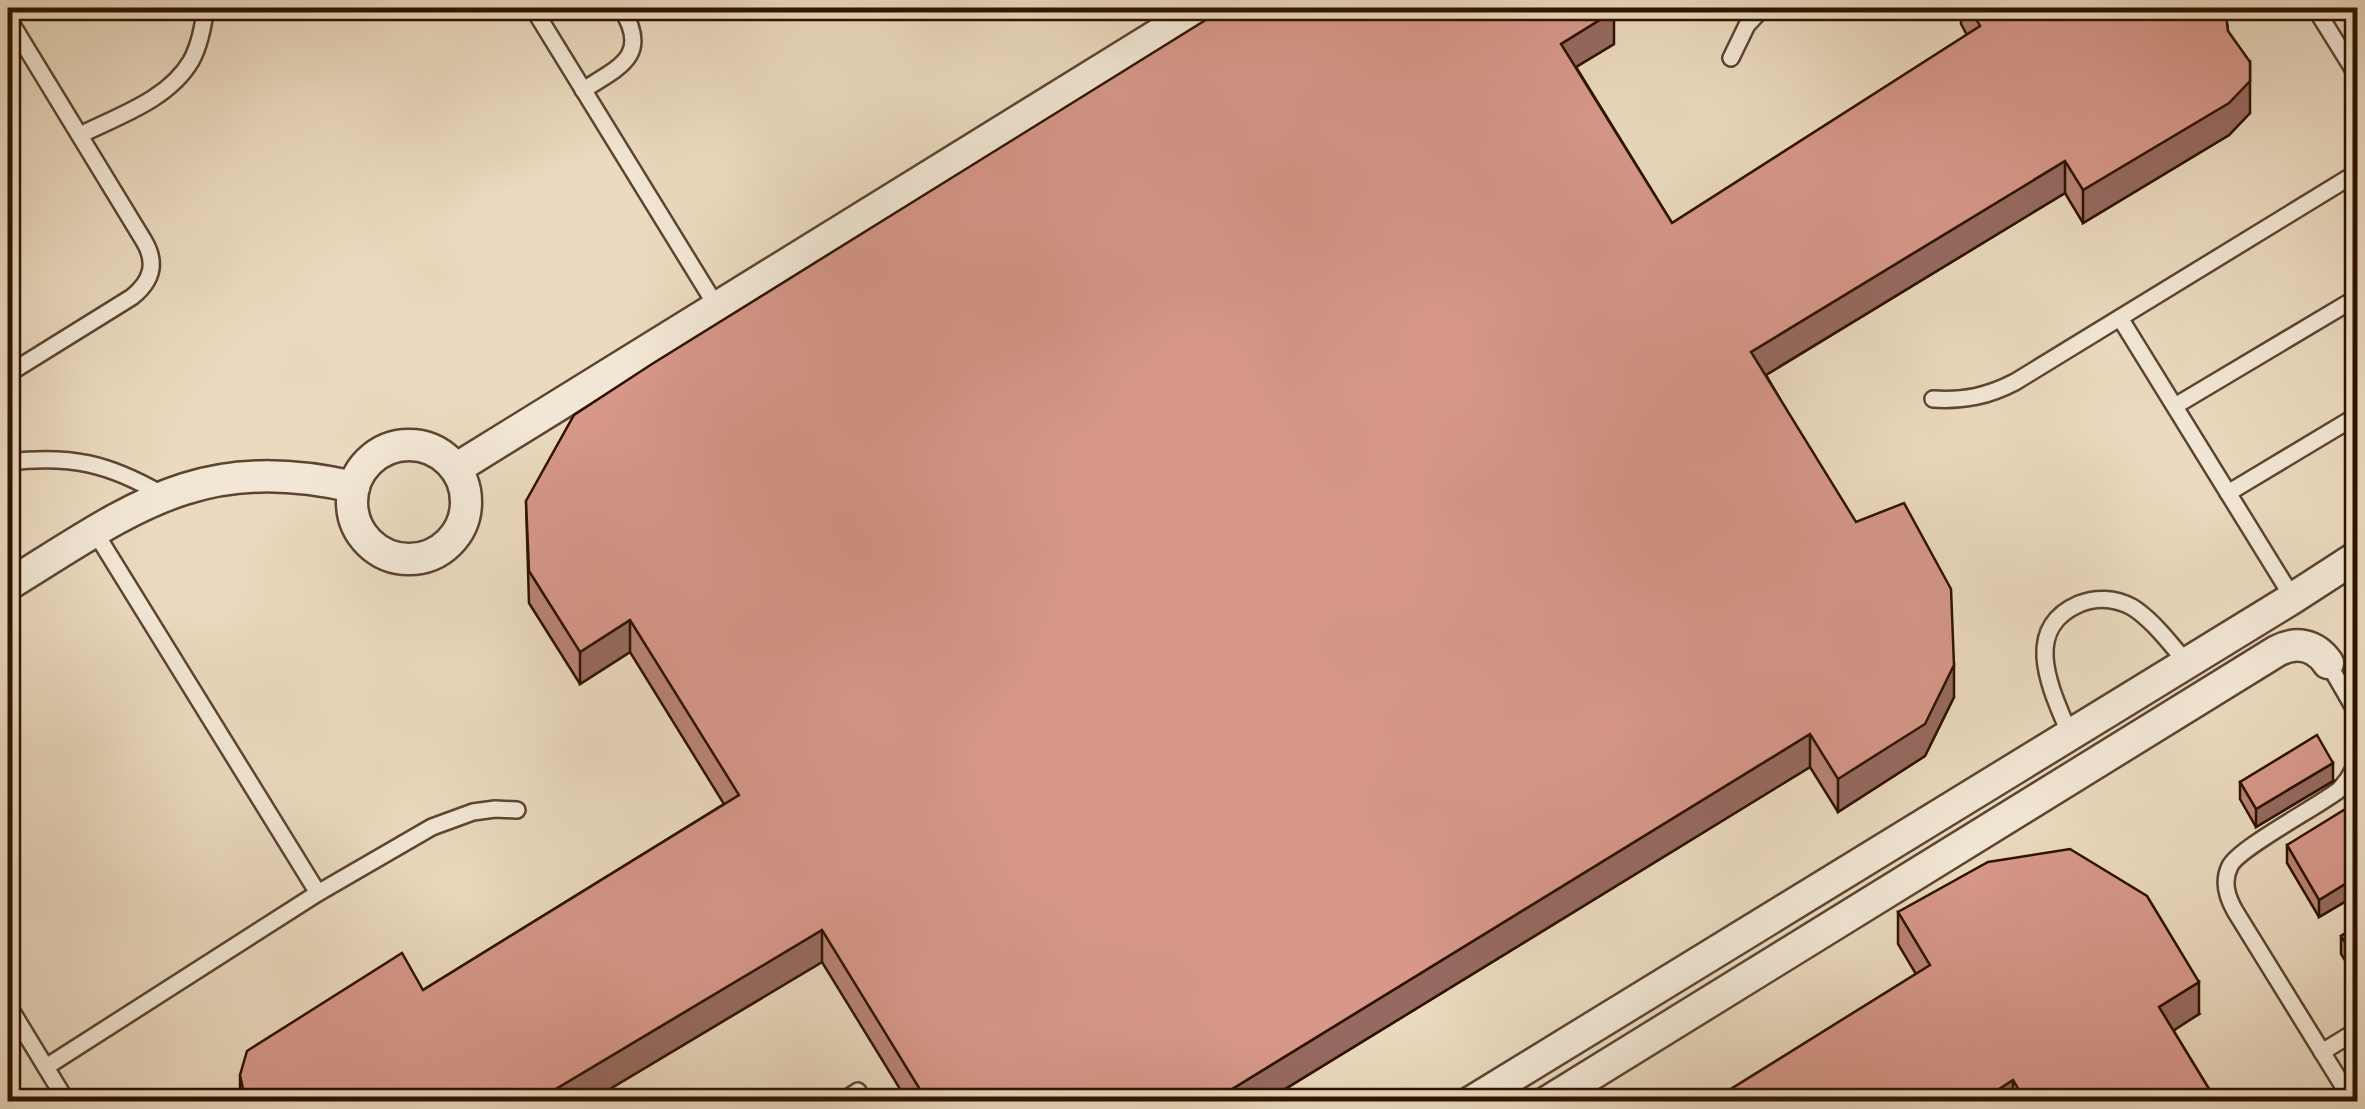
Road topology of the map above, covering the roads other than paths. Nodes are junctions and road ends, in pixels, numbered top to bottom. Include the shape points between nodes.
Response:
1 (206, 8) edge
2 (534, 8) edge
3 (621, 8) edge
4 (1200, 8) edge
5 (1763, 8) edge
6 (2272, 8) edge
7 (2286, 8) edge
8 (2315, 8) edge
9 (8, 18) edge
10 (1731, 58) dead end
11 (2358, 77) edge
12 (583, 90) junction
13 (80, 135) junction
14 (2358, 172) edge
15 (2358, 298) edge
16 (717, 307) junction
17 (2120, 318) junction
18 (8, 374) edge
19 (1933, 398) dead end
20 (2175, 406) junction
21 (2358, 415) edge
22 (8, 462) edge
23 (457, 468) junction
24 (354, 487) junction
25 (2228, 493) junction
26 (163, 494) junction
27 (95, 532) junction
28 (2358, 556) edge
29 (8, 585) edge
30 (2293, 598) junction
31 (2188, 663) junction
32 (2328, 663) joint
33 (2358, 715) edge
34 (2070, 735) junction
35 (2358, 761) edge
36 (517, 810) dead end
37 (318, 893) junction
38 (8, 1005) edge
39 (2358, 1030) edge
40 (2322, 1052) junction
41 (46, 1067) junction
42 (858, 1090) dead end
43 (67, 1102) edge
44 (841, 1102) edge
45 (1471, 1102) edge
46 (1547, 1102) edge
47 (2353, 1102) edge

1 - 13 lane via 198,45 178,77 160,94
2 - 12 lane
3 - 12 lane via 634,36 631,54
4 - 16 street
5 - 10 lane
6 - 7 lane
8 - 11 lane
9 - 13 lane
12 - 16 lane
13 - 18 lane via 149,249 152,272 132,297
14 - 17 lane
15 - 20 lane
16 - 23 street
17 - 19 lane via 1996,392
17 - 20 lane
20 - 25 lane
21 - 25 lane
22 - 26 lane via 104,466
23 - 24 street via 431,448 399,445 370,459
23 - 24 street via 467,502 456,535 444,548 411,560 377,550 364,538 352,505
24 - 26 street via 316,478 239,476
25 - 30 lane
26 - 27 street
27 - 29 street
27 - 37 lane
28 - 30 street
30 - 31 street
31 - 34 street
31 - 34 lane via 2136,609 2104,599 2072,608 2050,631 2044,662
32 - 33 lane
32 - 46 street via 2314,648 2294,645 2276,652
34 - 45 street
35 - 40 lane via 2339,790 2244,852 2226,878 2229,900
36 - 37 lane via 452,818
37 - 41 lane
38 - 41 lane
39 - 40 lane
40 - 47 lane
41 - 43 lane
42 - 44 lane

